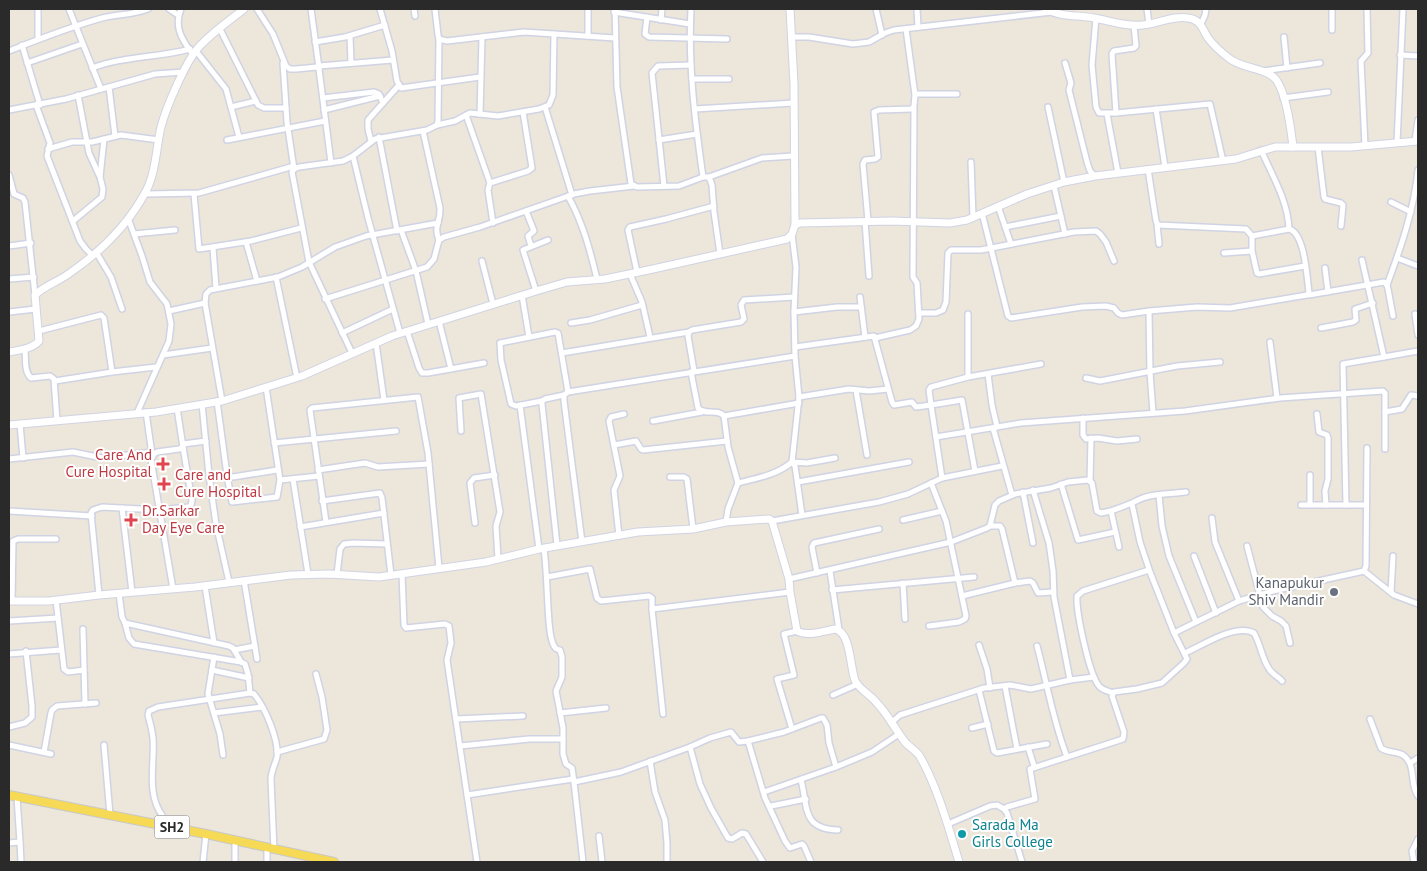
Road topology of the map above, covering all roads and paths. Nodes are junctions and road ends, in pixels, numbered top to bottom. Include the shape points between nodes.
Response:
1 (38, 9) edge
2 (69, 9) edge
3 (107, 9) edge
4 (148, 9) edge
5 (169, 9) edge
6 (181, 9) edge
7 (244, 9) edge
8 (257, 9) edge
9 (311, 9) edge
10 (380, 9) edge
11 (414, 9) edge
12 (435, 9) edge
13 (588, 9) edge
14 (662, 9) edge
15 (691, 9) edge
16 (790, 9) edge
17 (876, 9) edge
18 (916, 9) edge
19 (1147, 9) edge
20 (1206, 9) edge
21 (1332, 9) edge
22 (1367, 9) edge
23 (1403, 9) edge
24 (614, 10) edge
25 (1049, 10) edge
26 (178, 15) junction
27 (110, 16) junction
28 (415, 16) dead end
29 (647, 17) junction
30 (1096, 18) junction
31 (661, 20) junction
32 (690, 24) junction
33 (1149, 24) junction
34 (1201, 24) junction
35 (385, 25) junction
36 (76, 26) junction
37 (1134, 26) junction
38 (918, 27) junction
39 (220, 29) junction
40 (906, 29) junction
41 (1332, 30) dead end
42 (554, 34) junction
43 (882, 35) junction
44 (350, 36) junction
45 (588, 36) junction
46 (690, 37) junction
47 (790, 37) junction
48 (1284, 37) dead end
49 (439, 38) junction
50 (482, 38) junction
51 (615, 38) junction
52 (727, 38) dead end
53 (38, 39) junction
54 (316, 42) junction
55 (82, 44) junction
56 (22, 46) junction
57 (9, 51) edge
58 (193, 52) junction
59 (1400, 56) junction
60 (1418, 56) edge
61 (393, 60) junction
62 (283, 61) junction
63 (27, 63) junction
64 (351, 63) junction
65 (1065, 63) dead end
66 (1320, 63) dead end
67 (691, 65) junction
68 (319, 67) junction
69 (92, 68) junction
70 (1287, 68) junction
71 (1262, 71) junction
72 (184, 72) junction
73 (480, 78) junction
74 (692, 79) junction
75 (729, 79) dead end
76 (439, 82) junction
77 (398, 85) junction
78 (109, 87) junction
79 (101, 89) junction
80 (1328, 92) dead end
81 (957, 94) dead end
82 (915, 95) junction
83 (78, 96) junction
84 (380, 96) junction
85 (323, 98) junction
86 (1283, 98) junction
87 (256, 101) junction
88 (383, 102) junction
89 (793, 103) junction
90 (38, 105) junction
91 (231, 107) junction
92 (544, 107) junction
93 (1048, 107) dead end
94 (286, 108) junction
95 (914, 108) junction
96 (695, 109) junction
97 (1156, 109) junction
98 (9, 110) edge
99 (324, 110) junction
100 (523, 112) junction
101 (1116, 113) junction
102 (480, 114) junction
103 (1108, 114) junction
104 (466, 115) junction
105 (1418, 120) edge
106 (325, 121) junction
107 (436, 125) junction
108 (288, 128) junction
109 (423, 130) junction
110 (697, 134) junction
111 (115, 136) junction
112 (239, 137) junction
113 (379, 137) junction
114 (104, 139) junction
115 (158, 140) junction
116 (227, 140) dead end
117 (659, 140) junction
118 (371, 141) junction
119 (1417, 141) edge
120 (88, 142) junction
121 (1397, 142) junction
122 (1366, 146) junction
123 (1293, 147) junction
124 (1318, 147) junction
125 (48, 149) junction
126 (1261, 150) junction
127 (353, 156) junction
128 (793, 156) junction
129 (1223, 161) junction
130 (331, 162) junction
131 (972, 162) dead end
132 (1165, 167) junction
133 (294, 168) junction
134 (1148, 169) junction
135 (1418, 170) edge
136 (1118, 173) junction
137 (9, 174) edge
138 (703, 176) junction
139 (1095, 176) junction
140 (100, 177) junction
141 (709, 177) junction
142 (1064, 182) junction
143 (490, 183) junction
144 (1417, 185) edge
145 (634, 186) junction
146 (664, 186) junction
147 (1054, 186) junction
148 (144, 194) junction
149 (194, 194) junction
150 (16, 196) junction
151 (570, 196) junction
152 (9, 198) edge
153 (1391, 202) dead end
154 (714, 206) junction
155 (998, 206) junction
156 (526, 211) junction
157 (1411, 212) junction
158 (982, 213) junction
159 (1061, 216) junction
160 (973, 217) junction
161 (128, 218) junction
162 (72, 221) junction
163 (867, 221) junction
164 (438, 222) junction
165 (913, 222) junction
166 (493, 223) junction
167 (1157, 224) junction
168 (795, 225) junction
169 (1341, 226) dead end
170 (1005, 227) junction
171 (301, 228) junction
172 (1289, 229) junction
173 (175, 230) dead end
174 (399, 230) junction
175 (134, 234) junction
176 (372, 234) junction
177 (792, 234) junction
178 (1065, 234) junction
179 (1252, 236) junction
180 (439, 240) junction
181 (548, 240) dead end
182 (246, 242) junction
183 (30, 243) junction
184 (1011, 244) junction
185 (1159, 244) dead end
186 (9, 246) edge
187 (532, 246) junction
188 (213, 248) junction
189 (992, 248) junction
190 (1252, 251) junction
191 (1224, 253) dead end
192 (94, 254) junction
193 (720, 254) junction
194 (1397, 258) junction
195 (1362, 260) dead end
196 (482, 261) dead end
197 (1114, 261) dead end
198 (309, 262) junction
199 (1305, 266) junction
200 (1418, 266) edge
201 (1325, 268) dead end
202 (416, 271) junction
203 (634, 273) junction
204 (869, 276) dead end
205 (34, 277) junction
206 (276, 278) junction
207 (9, 279) edge
208 (597, 280) junction
209 (258, 281) junction
210 (384, 281) junction
211 (1387, 284) junction
212 (1368, 285) junction
213 (216, 288) junction
214 (536, 290) junction
215 (1328, 292) junction
216 (35, 295) junction
217 (522, 295) junction
218 (1309, 295) junction
219 (794, 297) junction
220 (860, 297) dead end
221 (325, 299) junction
222 (205, 303) junction
223 (1372, 303) junction
224 (493, 304) junction
225 (642, 305) junction
226 (861, 306) junction
227 (36, 309) junction
228 (122, 310) dead end
229 (393, 310) junction
230 (169, 311) junction
231 (1149, 311) junction
232 (9, 312) edge
233 (794, 312) junction
234 (919, 313) junction
235 (968, 314) dead end
236 (1415, 314) dead end
237 (1393, 316) dead end
238 (438, 321) junction
239 (571, 323) dead end
240 (428, 324) junction
241 (1321, 328) dead end
242 (39, 331) junction
243 (342, 332) junction
244 (403, 332) junction
245 (689, 332) junction
246 (1418, 335) edge
247 (529, 337) junction
248 (650, 337) junction
249 (865, 337) junction
250 (876, 338) junction
251 (1270, 342) dead end
252 (376, 343) junction
253 (795, 347) junction
254 (26, 348) junction
255 (212, 348) junction
256 (1418, 351) edge
257 (9, 352) edge
258 (352, 353) junction
259 (562, 353) junction
260 (163, 355) junction
261 (796, 356) junction
262 (1384, 357) junction
263 (1220, 362) dead end
264 (484, 363) dead end
265 (1041, 364) dead end
266 (156, 367) junction
267 (451, 369) junction
268 (693, 371) junction
269 (112, 372) junction
270 (1150, 372) junction
271 (988, 374) junction
272 (297, 378) junction
273 (968, 378) junction
274 (1086, 378) dead end
275 (55, 381) junction
276 (266, 388) junction
277 (888, 389) junction
278 (856, 390) junction
279 (566, 393) junction
280 (1344, 393) junction
281 (1418, 396) edge
282 (800, 397) junction
283 (1277, 398) junction
284 (384, 400) junction
285 (219, 401) junction
286 (542, 401) junction
287 (202, 404) junction
288 (799, 404) junction
289 (520, 405) junction
290 (931, 405) junction
291 (177, 408) junction
292 (146, 412) junction
293 (703, 412) junction
294 (1385, 412) junction
295 (137, 413) junction
296 (1153, 413) junction
297 (624, 414) dead end
298 (1317, 414) dead end
299 (724, 416) junction
300 (1083, 418) junction
301 (56, 421) junction
302 (653, 421) dead end
303 (20, 424) junction
304 (9, 425) edge
305 (995, 427) junction
306 (396, 431) dead end
307 (461, 431) dead end
308 (968, 432) junction
309 (936, 436) junction
310 (1092, 438) junction
311 (1137, 439) dead end
312 (314, 440) junction
313 (206, 441) junction
314 (727, 441) junction
315 (274, 443) junction
316 (183, 445) junction
317 (614, 445) junction
318 (1367, 448) dead end
319 (1385, 449) dead end
320 (152, 454) junction
321 (867, 455) dead end
322 (23, 458) junction
323 (834, 458) dead end
324 (9, 459) edge
325 (792, 462) junction
326 (909, 462) dead end
327 (429, 464) junction
328 (1002, 466) junction
329 (277, 470) junction
330 (975, 470) junction
331 (318, 473) junction
332 (495, 475) junction
333 (1310, 475) dead end
334 (227, 476) junction
335 (670, 477) dead end
336 (942, 478) junction
337 (293, 479) junction
338 (280, 480) junction
339 (1090, 481) junction
340 (798, 482) junction
341 (738, 483) junction
342 (932, 484) junction
343 (1060, 484) junction
344 (1033, 490) junction
345 (1023, 492) junction
346 (1186, 492) dead end
347 (1012, 495) junction
348 (1159, 495) junction
349 (322, 501) junction
350 (1132, 504) junction
351 (1310, 504) junction
352 (1301, 505) dead end
353 (1326, 505) junction
354 (1346, 505) junction
355 (1366, 505) junction
356 (122, 508) junction
357 (159, 510) junction
358 (9, 511) edge
359 (942, 511) junction
360 (1110, 511) junction
361 (384, 513) junction
362 (802, 515) junction
363 (92, 516) junction
364 (1212, 518) dead end
365 (904, 520) dead end
366 (772, 521) junction
367 (326, 522) junction
368 (475, 522) dead end
369 (726, 522) junction
370 (990, 526) junction
371 (300, 527) junction
372 (693, 529) junction
373 (879, 529) dead end
374 (1115, 532) junction
375 (619, 536) junction
376 (56, 539) dead end
377 (582, 542) junction
378 (949, 542) junction
379 (1033, 543) dead end
380 (387, 544) junction
381 (557, 545) junction
382 (1247, 546) dead end
383 (1119, 547) dead end
384 (542, 548) junction
385 (11, 550) edge
386 (1194, 556) dead end
387 (1393, 556) dead end
388 (498, 559) junction
389 (439, 568) junction
390 (1149, 570) junction
391 (830, 571) junction
392 (1364, 571) junction
393 (817, 573) junction
394 (308, 574) junction
395 (337, 574) junction
396 (402, 574) junction
397 (391, 575) junction
398 (547, 577) junction
399 (974, 577) dead end
400 (958, 578) junction
401 (789, 579) junction
402 (244, 580) junction
403 (229, 582) junction
404 (903, 583) junction
405 (1015, 583) junction
406 (205, 586) junction
407 (173, 589) junction
408 (832, 590) junction
409 (132, 592) junction
410 (790, 592) junction
411 (1053, 592) junction
412 (1391, 592) junction
413 (119, 593) junction
414 (100, 595) junction
415 (962, 596) junction
416 (1259, 596) junction
417 (56, 600) junction
418 (10, 601) edge
419 (1239, 601) junction
420 (1418, 604) edge
421 (652, 609) junction
422 (1216, 612) junction
423 (58, 618) junction
424 (905, 619) dead end
425 (9, 620) edge
426 (1196, 622) junction
427 (125, 624) junction
428 (929, 626) dead end
429 (83, 629) dead end
430 (839, 630) junction
431 (797, 631) junction
432 (1174, 633) junction
433 (1290, 642) dead end
434 (214, 643) junction
435 (979, 645) dead end
436 (255, 646) junction
437 (1037, 646) dead end
438 (61, 650) junction
439 (234, 650) junction
440 (26, 651) junction
441 (1186, 653) junction
442 (9, 654) edge
443 (214, 658) junction
444 (257, 659) dead end
445 (241, 662) junction
446 (84, 670) junction
447 (212, 670) junction
448 (316, 674) dead end
449 (1094, 677) junction
450 (249, 678) junction
451 (1070, 680) junction
452 (1282, 681) dead end
453 (858, 684) junction
454 (1004, 686) junction
455 (1048, 686) junction
456 (990, 688) junction
457 (979, 690) junction
458 (1112, 693) junction
459 (250, 694) junction
460 (833, 695) dead end
461 (209, 699) junction
462 (96, 703) dead end
463 (85, 704) junction
464 (262, 708) junction
465 (606, 708) dead end
466 (214, 713) junction
467 (560, 713) junction
468 (663, 714) dead end
469 (523, 716) dead end
470 (1370, 718) dead end
471 (456, 719) junction
472 (891, 723) junction
473 (988, 724) junction
474 (9, 727) edge
475 (972, 728) dead end
476 (792, 729) junction
477 (899, 734) junction
478 (563, 739) junction
479 (748, 741) junction
480 (1047, 744) dead end
481 (9, 745) edge
482 (104, 745) dead end
483 (460, 746) junction
484 (690, 747) junction
485 (1028, 747) junction
486 (1017, 749) junction
487 (44, 752) junction
488 (277, 752) junction
489 (50, 754) dead end
490 (223, 755) dead end
491 (1067, 756) junction
492 (1418, 758) edge
493 (650, 761) junction
494 (1410, 763) junction
495 (1034, 766) junction
496 (836, 767) junction
497 (574, 780) junction
498 (801, 780) junction
499 (764, 792) junction
500 (467, 795) junction
501 (13, 796) edge
502 (1418, 796) edge
503 (806, 799) junction
504 (771, 806) junction
505 (1004, 809) junction
506 (110, 815) junction
507 (948, 824) junction
508 (161, 825) junction
509 (838, 830) dead end
510 (206, 834) junction
511 (599, 836) dead end
512 (1418, 839) edge
513 (235, 841) junction
514 (20, 842) junction
515 (9, 843) edge
516 (271, 849) junction
517 (302, 859) edge
518 (21, 862) edge
519 (203, 862) edge
520 (235, 862) edge
521 (267, 862) edge
522 (334, 862) edge
523 (478, 862) edge
524 (583, 862) edge
525 (602, 862) edge
526 (667, 862) edge
527 (762, 862) edge
528 (811, 862) edge
529 (959, 862) edge
530 (1022, 862) edge
531 (1414, 862) edge

1 - 53 street
2 - 36 street
3 - 27 street
4 - 27 street
5 - 26 street
6 - 26 street
7 - 39 street
8 - 62 street via 273,34
9 - 54 street
10 - 35 street
11 - 28 street
12 - 49 street
13 - 45 street
14 - 31 street
15 - 32 street
16 - 47 street
17 - 43 street
18 - 38 street
19 - 33 street
20 - 34 street
21 - 41 street
22 - 122 street via 1368,53 1361,61
23 - 59 street
24 - 29 street
24 - 51 street
25 - 30 street
25 - 38 street
26 - 58 street via 181,35
27 - 36 street
29 - 31 street
29 - 46 street via 646,36
30 - 37 street
30 - 103 street via 1092,65 1096,107 1099,113
31 - 32 street
32 - 46 street
33 - 34 street via 1185,17
33 - 37 street
34 - 71 street via 1218,50 1243,67
35 - 44 street
35 - 61 street
36 - 53 street
36 - 55 street
37 - 101 street via 1136,46 1112,54
38 - 40 street
39 - 58 street
39 - 87 street
40 - 43 street
40 - 82 street
42 - 45 street
42 - 50 street via 524,32
42 - 92 street via 553,95 551,102
43 - 47 street via 869,42 853,44
44 - 54 street
44 - 64 street
45 - 51 street
46 - 52 street
46 - 67 street
47 - 89 street
48 - 70 street
49 - 50 street via 447,41
49 - 76 street
50 - 73 street
51 - 145 street via 618,88 630,180
53 - 56 street
54 - 68 street
55 - 63 street
55 - 69 street
56 - 57 street
56 - 63 street
58 - 69 street via 114,61
58 - 72 street
58 - 91 street via 224,85
59 - 60 street
59 - 121 street
61 - 64 street
61 - 77 street
62 - 68 street via 290,69
62 - 94 street
63 - 90 street
64 - 68 street
65 - 139 street via 1087,162
66 - 70 street
67 - 74 street
67 - 117 street via 658,66 652,73
68 - 85 street
69 - 79 street
70 - 71 street
71 - 86 street via 1276,79
72 - 78 street via 155,74
72 - 115 street via 166,110
73 - 76 street
73 - 102 street
74 - 75 street
74 - 96 street
76 - 77 street via 405,88
76 - 107 street
77 - 88 street
78 - 79 street
78 - 111 street
79 - 83 street
80 - 86 street
81 - 82 street
82 - 95 street
83 - 90 street
83 - 120 street
84 - 85 street via 374,92
84 - 88 street
84 - 99 street
85 - 99 street
86 - 123 street via 1291,124
87 - 91 street
87 - 94 street via 264,108
88 - 118 street via 368,120
89 - 96 street
89 - 128 street
90 - 98 street
90 - 125 street via 50,143
91 - 112 street
92 - 100 street
92 - 151 street
93 - 142 street
94 - 108 street
95 - 163 street via 874,112 878,157 865,160 863,164
95 - 165 street
96 - 110 street
97 - 101 street
97 - 129 street via 1210,104
97 - 132 street
99 - 106 street
100 - 102 street via 498,116
100 - 143 street via 532,168
101 - 103 street
102 - 104 street
103 - 136 street
104 - 107 street
104 - 143 street
105 - 119 street
106 - 108 street
106 - 130 street
107 - 109 street
108 - 112 street
108 - 133 street
109 - 113 street
109 - 164 street via 440,208
110 - 117 street
110 - 138 street
111 - 114 street
111 - 115 street
112 - 116 street
113 - 118 street
113 - 174 street
114 - 120 street
114 - 140 street
115 - 148 street via 150,183
117 - 146 street
118 - 127 street
119 - 121 street
120 - 125 street via 72,142
120 - 140 street
121 - 122 street
122 - 124 street
123 - 124 street
123 - 126 street
124 - 169 street via 1324,197 1343,205
125 - 162 street via 47,156
126 - 129 street
126 - 172 street via 1282,199
127 - 130 street
127 - 176 street
128 - 141 street via 762,158
128 - 168 street
129 - 132 street
130 - 133 street
131 - 160 street
132 - 134 street
133 - 149 street
133 - 171 street via 292,176
134 - 136 street
134 - 167 street
135 - 144 street
136 - 139 street
137 - 150 street
138 - 141 street
138 - 146 street via 679,186
139 - 142 street
140 - 162 street via 102,197
141 - 154 street
142 - 147 street
143 - 166 street via 488,190
144 - 157 street
145 - 146 street
145 - 151 street
147 - 155 street
147 - 159 street
148 - 149 street
148 - 161 street
149 - 188 street via 198,247
150 - 152 street
150 - 183 street via 24,199
151 - 156 street
151 - 208 street via 586,234
153 - 157 street
154 - 193 street
154 - 203 street via 630,226
155 - 158 street
155 - 170 street
156 - 166 street
156 - 187 street via 534,230 528,236
157 - 194 street
158 - 160 street
158 - 189 street
159 - 170 street
159 - 178 street
160 - 165 street via 950,223
161 - 175 street
161 - 192 street
162 - 192 street via 83,246
163 - 165 street
163 - 168 street
163 - 204 street
164 - 174 street
164 - 180 street
165 - 234 street via 913,276 917,282
166 - 180 street
167 - 179 street via 1246,229
167 - 185 street
168 - 177 street
170 - 184 street
171 - 182 street
171 - 198 street
172 - 179 street
172 - 199 street via 1299,238
173 - 175 street
174 - 176 street
174 - 202 street
175 - 230 street via 150,282 165,299
176 - 198 street via 335,247
176 - 210 street
177 - 193 street via 787,239
177 - 219 street via 796,267
178 - 184 street
178 - 197 street via 1098,232
179 - 190 street
180 - 202 street via 432,263
181 - 187 street
182 - 188 street
182 - 209 street
183 - 186 street
183 - 205 street
184 - 189 street
187 - 214 street via 525,248 524,252
188 - 213 street
189 - 231 street via 1011,318 1082,307 1110,306 1122,315
189 - 234 street via 948,253 943,310
190 - 191 street
190 - 199 street via 1258,274
192 - 216 street
192 - 228 street via 112,277
193 - 203 street
194 - 200 street
194 - 211 street
195 - 212 street
196 - 224 street
198 - 206 street
198 - 221 street
199 - 218 street
201 - 215 street
202 - 210 street
202 - 240 street
203 - 208 street
203 - 225 street
205 - 207 street
205 - 216 street
206 - 209 street
206 - 272 street
208 - 214 street via 567,282
209 - 213 street
210 - 221 street
210 - 229 street
211 - 212 street
211 - 237 street
212 - 215 street
212 - 223 street
213 - 222 street via 206,294
214 - 217 street
215 - 218 street
216 - 227 street
217 - 224 street
217 - 247 street
218 - 231 street via 1230,308
219 - 233 street
219 - 245 street via 744,300 741,305 744,319 741,322
220 - 226 street
221 - 243 street
222 - 230 street
222 - 255 street
223 - 241 street via 1355,309 1355,321
223 - 262 street
224 - 238 street
225 - 239 street
225 - 248 street
226 - 233 street
226 - 249 street
227 - 232 street
227 - 242 street
229 - 243 street
229 - 244 street
230 - 260 street via 171,332
231 - 270 street
233 - 253 street
234 - 250 street via 915,328
235 - 273 street
236 - 246 street
238 - 240 street
238 - 267 street
240 - 244 street
242 - 254 street via 37,344
242 - 269 street via 101,315
243 - 258 street
244 - 252 street
244 - 267 street via 422,373
245 - 248 street
245 - 268 street
247 - 259 street via 558,333
247 - 289 street via 503,341 499,346 511,404
248 - 259 street
249 - 250 street
249 - 253 street
250 - 277 street
251 - 283 street
252 - 258 street
252 - 284 street
253 - 261 street
254 - 257 street
254 - 275 street via 29,377 50,376
255 - 260 street
255 - 285 street
256 - 262 street
258 - 272 street
259 - 279 street
260 - 266 street
261 - 268 street
261 - 282 street
262 - 280 street via 1343,364
263 - 270 street
264 - 267 street
265 - 271 street
266 - 269 street
266 - 295 street
268 - 279 street
268 - 293 street via 698,408
269 - 275 street
270 - 274 street via 1100,381
270 - 296 street
271 - 273 street
271 - 305 street
272 - 276 street
273 - 290 street via 929,388
275 - 301 street
276 - 285 street
276 - 315 street
277 - 278 street
277 - 290 street via 894,405 912,402 916,407
278 - 282 street
278 - 321 street
279 - 286 street
279 - 377 street via 564,401
280 - 283 street
280 - 294 street via 1383,391
280 - 354 street
281 - 294 street via 1411,395 1402,409
282 - 288 street
283 - 296 street
284 - 312 street via 312,408
284 - 327 street via 418,397
285 - 287 street
285 - 334 street
286 - 289 street
286 - 381 street
287 - 291 street
287 - 313 street
288 - 299 street
288 - 325 street
289 - 384 street
290 - 308 street via 962,400
290 - 309 street
291 - 292 street
291 - 316 street
292 - 295 street
292 - 320 street
293 - 299 street via 718,412
293 - 302 street
294 - 319 street
295 - 301 street
296 - 300 street
297 - 317 street via 610,419
298 - 353 street via 1318,432 1328,438
299 - 314 street
300 - 305 street
300 - 310 street via 1084,437
301 - 303 street
303 - 304 street
303 - 322 street
305 - 308 street
305 - 328 street
306 - 312 street
307 - 332 street via 459,398 480,394
308 - 309 street
308 - 330 street
309 - 336 street
310 - 311 street via 1117,442
310 - 339 street
312 - 315 street
312 - 331 street
313 - 316 street
313 - 403 street via 216,524
314 - 317 street via 643,450 636,441
314 - 341 street
315 - 329 street
316 - 320 street via 179,449
316 - 357 street via 191,505
317 - 375 street via 620,476 614,490
318 - 355 street
320 - 322 street via 102,458 73,452
320 - 357 street
322 - 324 street
323 - 325 street
325 - 340 street via 796,466
325 - 341 street via 770,475
326 - 340 street
327 - 331 street via 378,467 365,463
327 - 389 street
328 - 330 street
328 - 347 street
329 - 334 street
329 - 338 street
330 - 336 street
331 - 337 street
331 - 349 street
332 - 368 street via 474,478 470,483
332 - 388 street via 500,512 496,526
333 - 351 street
334 - 338 street via 232,502 277,497
335 - 372 street via 688,479
336 - 342 street
337 - 338 street
337 - 371 street
339 - 343 street
339 - 360 street via 1097,511
340 - 362 street
341 - 369 street
342 - 359 street
342 - 362 street via 879,502
343 - 344 street
343 - 374 street via 1078,540
344 - 345 street
344 - 411 street via 1049,543
345 - 347 street
345 - 379 street
346 - 348 street
347 - 370 street via 995,505
348 - 350 street
348 - 426 street via 1169,556
349 - 361 street via 380,493
349 - 367 street
350 - 360 street
350 - 390 street
351 - 352 street
351 - 353 street
353 - 354 street
354 - 355 street
355 - 392 street
356 - 357 street
356 - 363 street via 97,508
356 - 409 street
357 - 407 street
358 - 363 street
359 - 365 street
359 - 378 street
360 - 374 street
361 - 367 street
361 - 380 street
362 - 366 street
363 - 414 street
364 - 419 street via 1215,542
366 - 369 street
366 - 401 street
367 - 371 street
369 - 372 street
370 - 378 street
370 - 405 street via 1002,529
371 - 394 street
372 - 375 street
373 - 393 street via 814,543
374 - 383 street
375 - 377 street
376 - 385 street via 15,540
377 - 381 street
378 - 391 street
378 - 400 street
380 - 395 street via 344,544 340,549
380 - 397 street
381 - 384 street
382 - 416 street
384 - 388 street
384 - 398 street
385 - 418 street
386 - 422 street
387 - 412 street
388 - 389 street
389 - 396 street
390 - 432 street
390 - 449 street via 1078,593 1082,631
391 - 393 street
391 - 408 street
392 - 412 street
392 - 416 street
393 - 401 street
394 - 395 street
394 - 402 street
395 - 397 street
396 - 397 street
396 - 471 street via 406,628 449,626 451,643 447,660
398 - 421 street via 590,569 597,598 601,601 649,596
398 - 467 street via 551,634 553,644 562,657 562,676 556,689
399 - 400 street
400 - 404 street
400 - 415 street
401 - 410 street
402 - 403 street
402 - 436 street
403 - 406 street
404 - 408 street
404 - 424 street
405 - 411 street via 1030,581 1038,593
405 - 415 street
406 - 407 street
406 - 434 street
407 - 409 street
408 - 430 street
409 - 413 street
410 - 421 street
410 - 431 street
411 - 451 street
412 - 420 street
413 - 414 street
413 - 427 street
414 - 417 street
415 - 428 street via 965,619
416 - 419 street
416 - 433 street via 1263,607 1286,626
417 - 418 street
417 - 423 street
419 - 422 street
421 - 468 street
422 - 426 street
423 - 425 street
423 - 438 street
426 - 432 street
427 - 434 street
427 - 443 street via 128,638 134,644
429 - 446 street
430 - 431 street via 810,634
430 - 453 street
431 - 476 street via 784,634 794,675 777,678
432 - 441 street
434 - 439 street
435 - 456 street
436 - 439 street
436 - 444 street
437 - 455 street
438 - 440 street
438 - 446 street via 64,670
439 - 445 street
440 - 442 street
440 - 474 street via 32,717 25,723
441 - 452 street via 1230,632 1248,629 1254,633 1267,666
441 - 458 street via 1184,663 1162,683
443 - 445 street
443 - 447 street
445 - 450 street via 247,666
446 - 463 street
447 - 450 street
447 - 461 street
448 - 488 street via 327,730 324,739
449 - 451 street
449 - 458 street via 1100,688
450 - 459 street
451 - 455 street
453 - 460 street
453 - 472 street
454 - 455 street via 1031,689
454 - 456 street
454 - 486 street
455 - 491 street
456 - 457 street
457 - 472 street via 900,715
457 - 473 street
458 - 491 street via 1124,732 1123,739
459 - 461 street
459 - 464 street via 254,694
461 - 466 street
461 - 508 street via 149,711 153,738 152,779 156,806 162,815
462 - 463 street
463 - 487 street via 57,706 52,710
464 - 466 street
464 - 488 street
465 - 467 street
466 - 490 street
467 - 478 street
469 - 471 street
470 - 494 street via 1381,748 1402,754
471 - 483 street
472 - 477 street
473 - 475 street
473 - 486 street via 994,751
476 - 479 street
476 - 496 street via 823,718
477 - 496 street via 872,752
477 - 507 street via 918,754
478 - 483 street
478 - 497 street via 563,754 566,764 572,768
479 - 484 street via 739,742 728,732
479 - 499 street
480 - 485 street
481 - 487 street
482 - 506 street
483 - 500 street
484 - 493 street
484 - 527 street via 710,808 728,838 746,834
485 - 486 street
485 - 495 street
487 - 489 street
488 - 516 street via 271,772
491 - 495 street
492 - 494 street
493 - 497 street via 621,772
493 - 526 street via 655,792 665,820
494 - 502 street
495 - 505 street via 1029,770 1035,799
496 - 498 street
497 - 500 street
497 - 524 street
498 - 499 street
498 - 503 street
499 - 504 street
500 - 523 street
501 - 506 main road, SH2
501 - 514 street
503 - 504 street
503 - 509 street via 808,817 813,823
504 - 528 street via 789,847 802,844
505 - 507 street via 990,806
505 - 530 street
506 - 508 main road, SH2
507 - 529 street
508 - 510 main road, SH2
510 - 513 main road, SH2
510 - 519 street
511 - 525 street
512 - 531 street via 1412,851
513 - 516 main road, SH2
513 - 520 street
514 - 515 street
514 - 518 street
516 - 517 main road, SH2
516 - 521 street
517 - 522 main road, SH2

